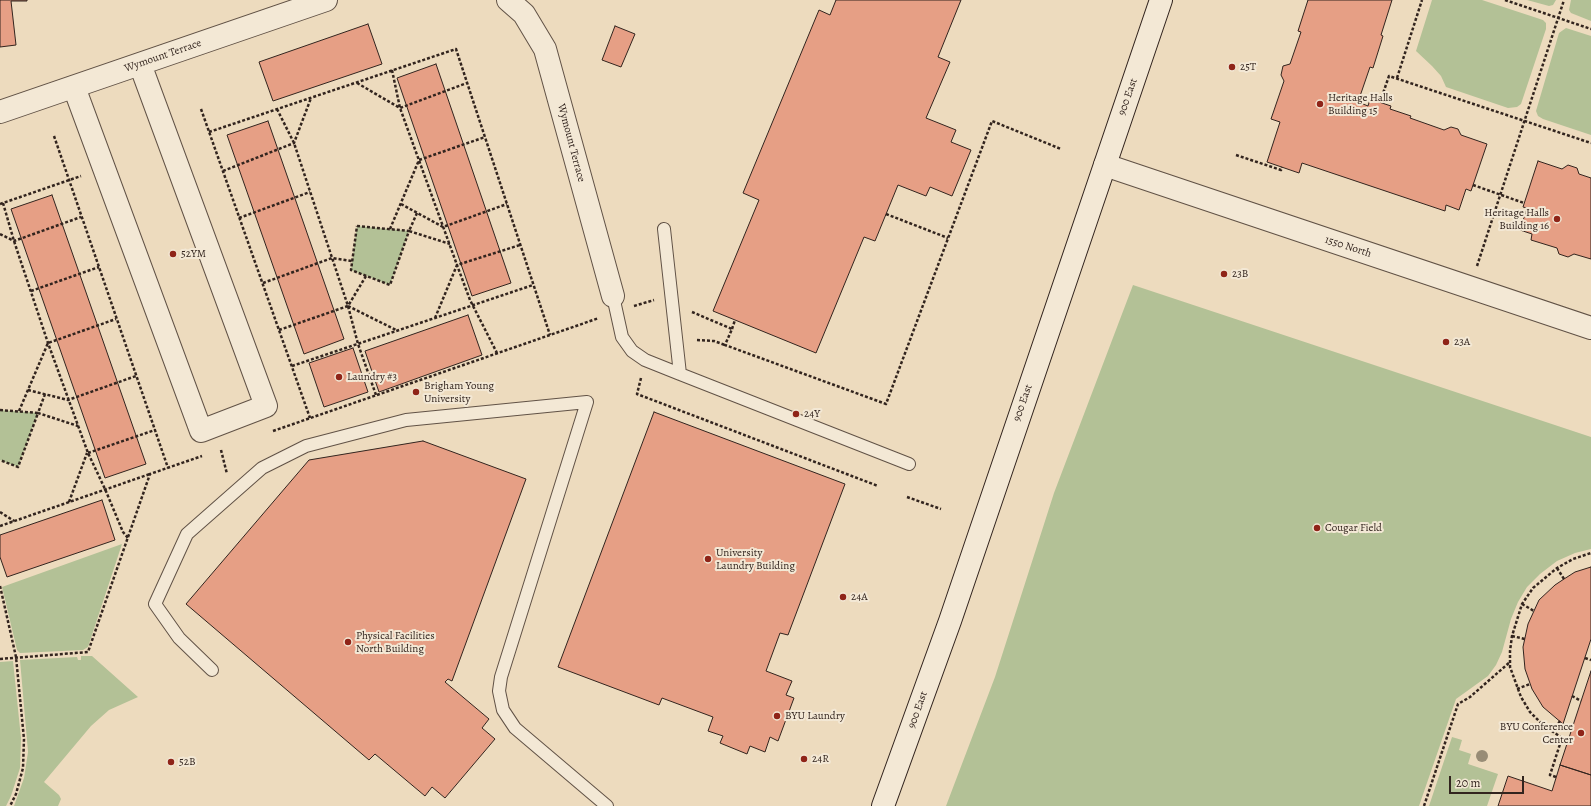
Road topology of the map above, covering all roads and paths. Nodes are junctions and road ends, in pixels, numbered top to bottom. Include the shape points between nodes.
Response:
1 (326, 0) edge
2 (508, 0) edge
3 (1161, 0) edge
4 (1422, 0) edge
5 (1505, 0) edge
6 (1564, 0) edge
7 (1558, 17) junction
8 (1591, 29) edge
9 (140, 64) junction
10 (392, 70) junction
11 (1397, 78) junction
12 (357, 82) junction
13 (467, 83) junction
14 (74, 87) junction
15 (311, 98) junction
16 (1380, 102) dead end
17 (400, 108) junction
18 (201, 109) dead end
19 (277, 109) junction
20 (0, 112) edge
21 (1523, 120) junction
22 (209, 132) junction
23 (54, 136) dead end
24 (485, 138) junction
25 (1591, 142) edge
26 (294, 143) junction
27 (1061, 149) dead end
28 (1236, 155) dead end
29 (419, 160) junction
30 (1105, 165) junction
31 (1282, 167) dead end
32 (223, 170) junction
33 (68, 180) junction
34 (1473, 185) dead end
35 (310, 192) junction
36 (1499, 194) junction
37 (1, 203) edge
38 (1524, 203) dead end
39 (401, 204) junction
40 (507, 204) junction
41 (416, 212) junction
42 (886, 214) dead end
43 (81, 217) junction
44 (239, 218) junction
45 (443, 227) junction
46 (390, 229) junction
47 (664, 229) dead end
48 (409, 231) junction
49 (0, 234) edge
50 (948, 238) junction
51 (14, 241) junction
52 (450, 244) junction
53 (520, 245) junction
54 (332, 258) junction
55 (352, 261) junction
56 (457, 265) junction
57 (99, 267) junction
58 (1477, 267) dead end
59 (366, 276) junction
60 (262, 283) junction
61 (533, 285) junction
62 (31, 291) junction
63 (613, 296) joint
64 (648, 302) dead end
65 (640, 304) dead end
66 (473, 305) junction
67 (348, 306) junction
68 (691, 312) dead end
69 (435, 318) junction
70 (600, 318) dead end
71 (116, 319) junction
72 (735, 320) dead end
73 (602, 324) dead end
74 (1591, 328) edge
75 (732, 329) junction
76 (280, 330) junction
77 (396, 331) junction
78 (550, 335) dead end
79 (697, 340) dead end
80 (48, 343) junction
81 (358, 344) junction
82 (725, 345) junction
83 (497, 353) dead end
84 (292, 366) junction
85 (680, 374) junction
86 (640, 375) dead end
87 (136, 376) junction
88 (28, 390) junction
89 (45, 394) junction
90 (376, 395) dead end
91 (68, 400) junction
92 (0, 410) edge
93 (19, 412) junction
94 (38, 413) junction
95 (310, 418) dead end
96 (78, 426) junction
97 (155, 430) junction
98 (88, 453) junction
99 (0, 460) edge
100 (910, 464) dead end
101 (168, 468) dead end
102 (150, 474) dead end
103 (878, 486) dead end
104 (105, 489) junction
105 (907, 497) dead end
106 (69, 502) junction
107 (941, 509) dead end
108 (0, 512) edge
109 (14, 521) junction
110 (0, 526) edge
111 (128, 539) dead end
112 (1591, 553) edge
113 (1557, 568) junction
114 (1564, 579) dead end
115 (0, 586) edge
116 (1522, 604) junction
117 (1534, 611) dead end
118 (1512, 636) junction
119 (1525, 639) dead end
120 (88, 652) dead end
121 (0, 658) edge
122 (16, 658) junction
123 (1585, 658) dead end
124 (1591, 660) edge
125 (1510, 662) junction
126 (212, 670) dead end
127 (1530, 684) dead end
128 (1517, 689) junction
129 (1572, 696) dead end
130 (1581, 701) dead end
131 (1560, 722) dead end
132 (1553, 732) junction
133 (1556, 777) dead end
134 (10, 806) edge
135 (607, 806) edge
136 (883, 806) edge
137 (1424, 806) edge

1 - 9 street, Wymount Terrace
2 - 63 street, Wymount Terrace via 524,14 545,48
3 - 30 street, 900 East
4 - 11 path
5 - 7 path
6 - 7 path
7 - 8 path
7 - 21 path
9 - 14 street, Wymount Terrace
9 - 14 street via 266,406 201,430
10 - 12 path
10 - 13 path via 456,49
10 - 17 path
11 - 16 path via 1389,76
11 - 21 path
12 - 15 path
12 - 17 path
13 - 17 path
13 - 24 path
14 - 20 street, Wymount Terrace
15 - 19 path
15 - 26 path
17 - 29 path
18 - 22 path
19 - 22 path
19 - 26 path
21 - 25 path
21 - 36 path
22 - 32 path
23 - 33 path
24 - 29 path
24 - 40 path
26 - 32 path
26 - 35 path
27 - 50 path via 992,121
28 - 31 path via 1281,170
29 - 39 path
29 - 45 path
30 - 74 street, 1550 North
30 - 136 street, 900 East via 950,621
32 - 44 path
33 - 37 path
33 - 43 path
34 - 36 path
35 - 44 path
35 - 54 path
36 - 38 path
36 - 58 path
37 - 51 path
39 - 41 path
39 - 46 path
40 - 45 path
40 - 53 path
41 - 45 path
41 - 48 path
42 - 50 path
43 - 51 path
43 - 57 path
44 - 60 path
45 - 52 path
46 - 48 path
46 - 55 path via 357,226
47 - 85 lane
48 - 52 path
48 - 59 path via 390,284
49 - 51 path
50 - 82 path via 886,404
51 - 62 path
52 - 56 path
53 - 56 path
53 - 61 path
54 - 55 path
54 - 60 path
54 - 67 path
55 - 59 path via 351,270
56 - 66 path
56 - 69 path
57 - 62 path
57 - 71 path
59 - 67 path
60 - 76 path
61 - 66 path
61 - 78 path
62 - 80 path
63 - 85 lane via 622,337 632,351 645,360
64 - 65 path
66 - 69 path
66 - 83 path
67 - 76 path
67 - 77 path
67 - 81 path
68 - 75 path
69 - 77 path
70 - 73 path
71 - 80 path
71 - 87 path
72 - 75 path
75 - 82 path
76 - 84 path
77 - 81 path
79 - 82 path via 714,341
80 - 88 path
80 - 91 path
81 - 84 path
81 - 90 path
84 - 95 path
85 - 100 lane
86 - 103 path via 642,376 637,394
87 - 91 path
87 - 97 path
88 - 89 path
88 - 93 path
89 - 91 path
89 - 94 path
91 - 96 path
92 - 93 path
93 - 94 path
94 - 96 path
94 - 99 path via 18,467
96 - 98 path
97 - 98 path
97 - 101 path
98 - 104 path
98 - 106 path
102 - 104 path
104 - 106 path
104 - 111 path
105 - 107 path
106 - 109 path
108 - 109 path
109 - 110 path
112 - 113 path
113 - 114 path
113 - 116 path via 1533,588
115 - 122 path
116 - 117 path
116 - 118 path
118 - 119 path
118 - 125 path
120 - 122 path
121 - 122 path
122 - 134 path via 24,756 22,774
123 - 124 path
125 - 128 path
125 - 137 path via 1470,697 1458,704
126 - 135 lane via 179,638 155,604 187,534 262,468 306,446 406,420 587,402 501,677 499,691 503,710 515,728
127 - 128 path
128 - 132 path via 1530,712
129 - 130 path
131 - 132 path
132 - 133 path via 1562,738 1550,775

